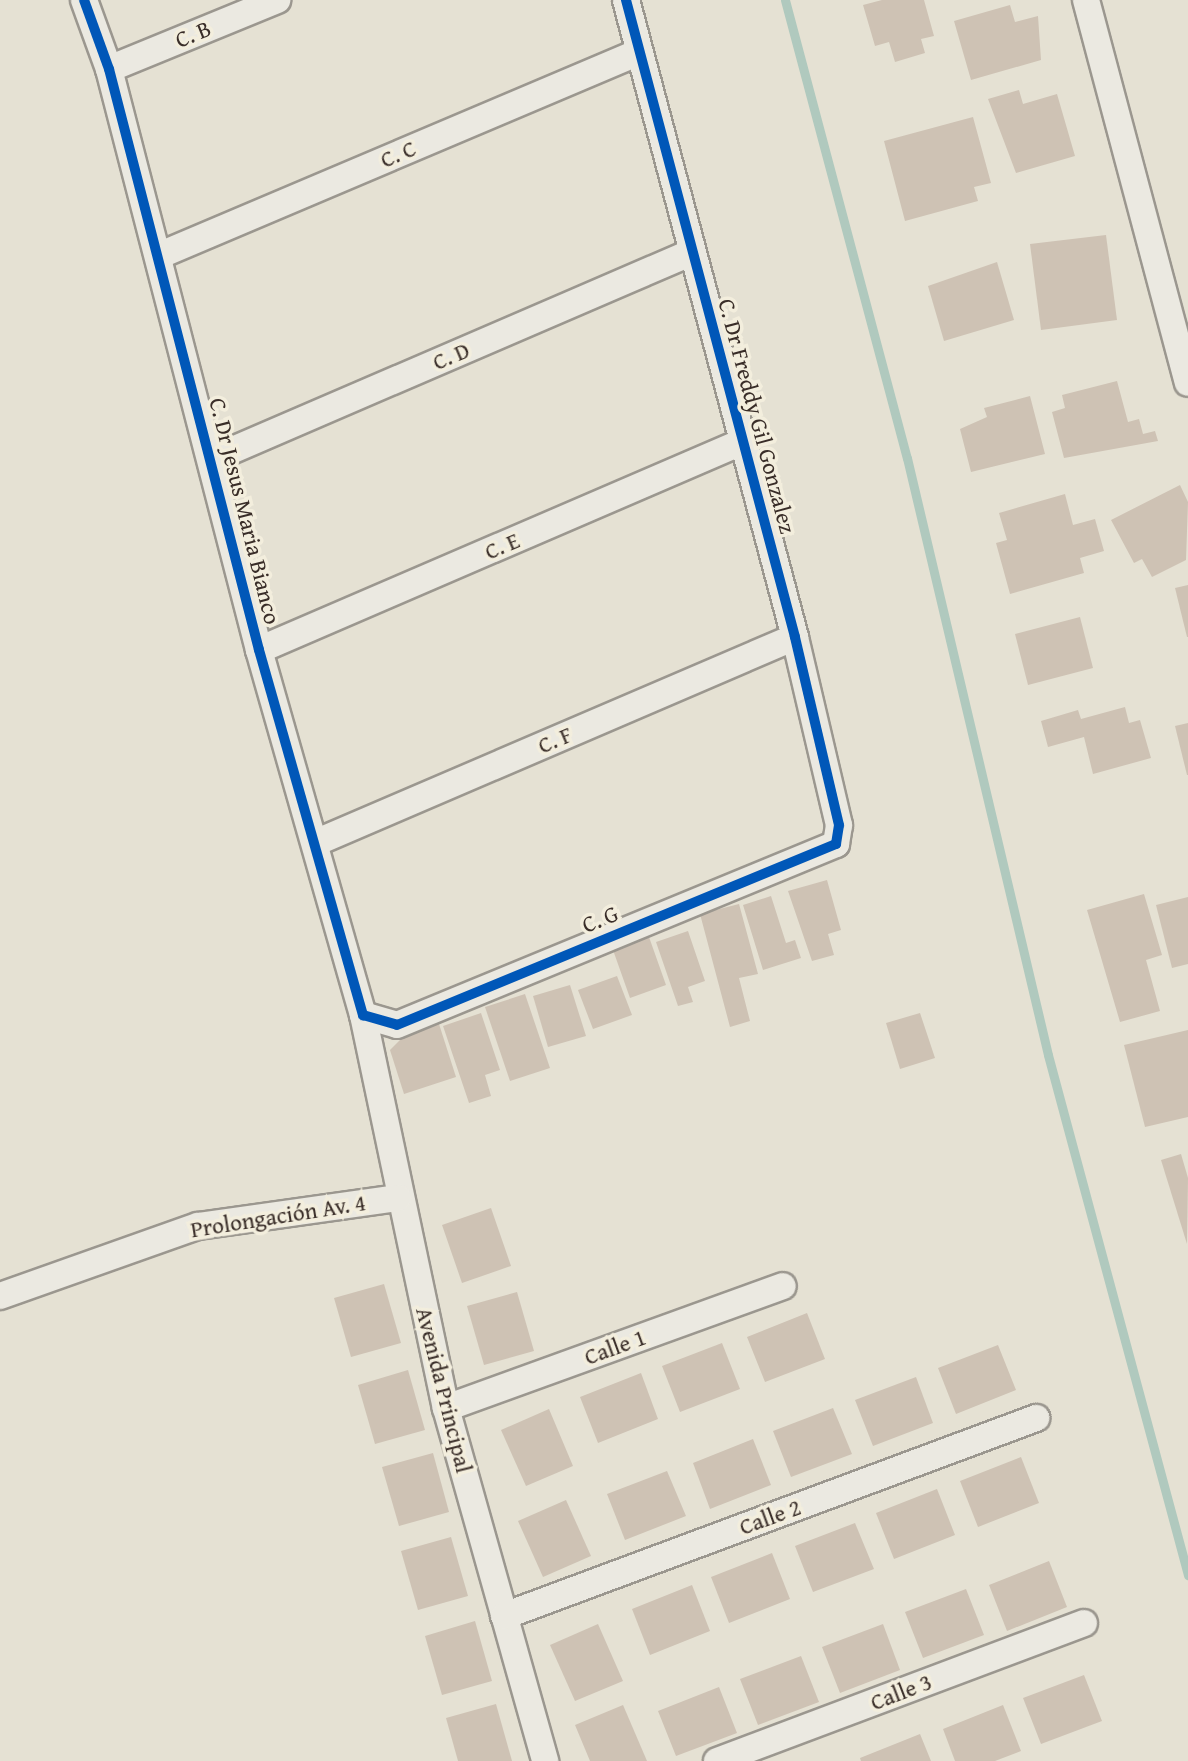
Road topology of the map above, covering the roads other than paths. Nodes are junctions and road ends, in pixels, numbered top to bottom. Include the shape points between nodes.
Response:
1 (85, 0) edge
2 (277, 0) edge
3 (626, 0) edge
4 (1086, 0) edge
5 (639, 52) junction
6 (109, 69) junction
7 (690, 253) junction
8 (158, 256) junction
9 (1188, 383) edge
10 (744, 442) junction
11 (212, 459) junction
12 (795, 637) junction
13 (259, 650) junction
14 (315, 844) junction
15 (836, 844) joint
16 (370, 1019) junction
17 (398, 1198) junction
18 (783, 1286) dead end
19 (0, 1296) edge
20 (446, 1408) junction
21 (1036, 1418) dead end
22 (504, 1616) junction
23 (1084, 1623) dead end
24 (545, 1761) edge
25 (717, 1761) edge

1 - 6 street, C. Dr Jesus Maria Bianco
2 - 6 street, C. B
3 - 5 street, C. Dr Freddy Gil Gonzalez
4 - 9 street
5 - 7 street, C. Dr Freddy Gil Gonzalez
5 - 8 street, C. C
6 - 8 street, C. Dr Jesus Maria Bianco
7 - 10 street, C. Dr Freddy Gil Gonzalez
7 - 11 street, C. D
8 - 11 street, C. Dr Jesus Maria Bianco
10 - 12 street, C. Dr Freddy Gil Gonzalez
10 - 13 street, C. E
11 - 13 street, C. Dr Jesus Maria Bianco
12 - 14 street, C. F
12 - 15 street, C. Dr Freddy Gil Gonzalez via 839,825
13 - 14 street, C. Dr Jesus Maria Bianco
14 - 16 street, C. Dr Jesus Maria Bianco
15 - 16 street, C. G via 397,1025
16 - 17 street, Avenida Principal via 391,1128
17 - 19 street, Prolongación Av. 4 via 198,1226
17 - 20 street, Avenida Principal
18 - 20 street, Calle 1
20 - 22 street, Avenida Principal
21 - 22 street, Calle 2
22 - 24 street, Avenida Principal
23 - 25 street, Calle 3

